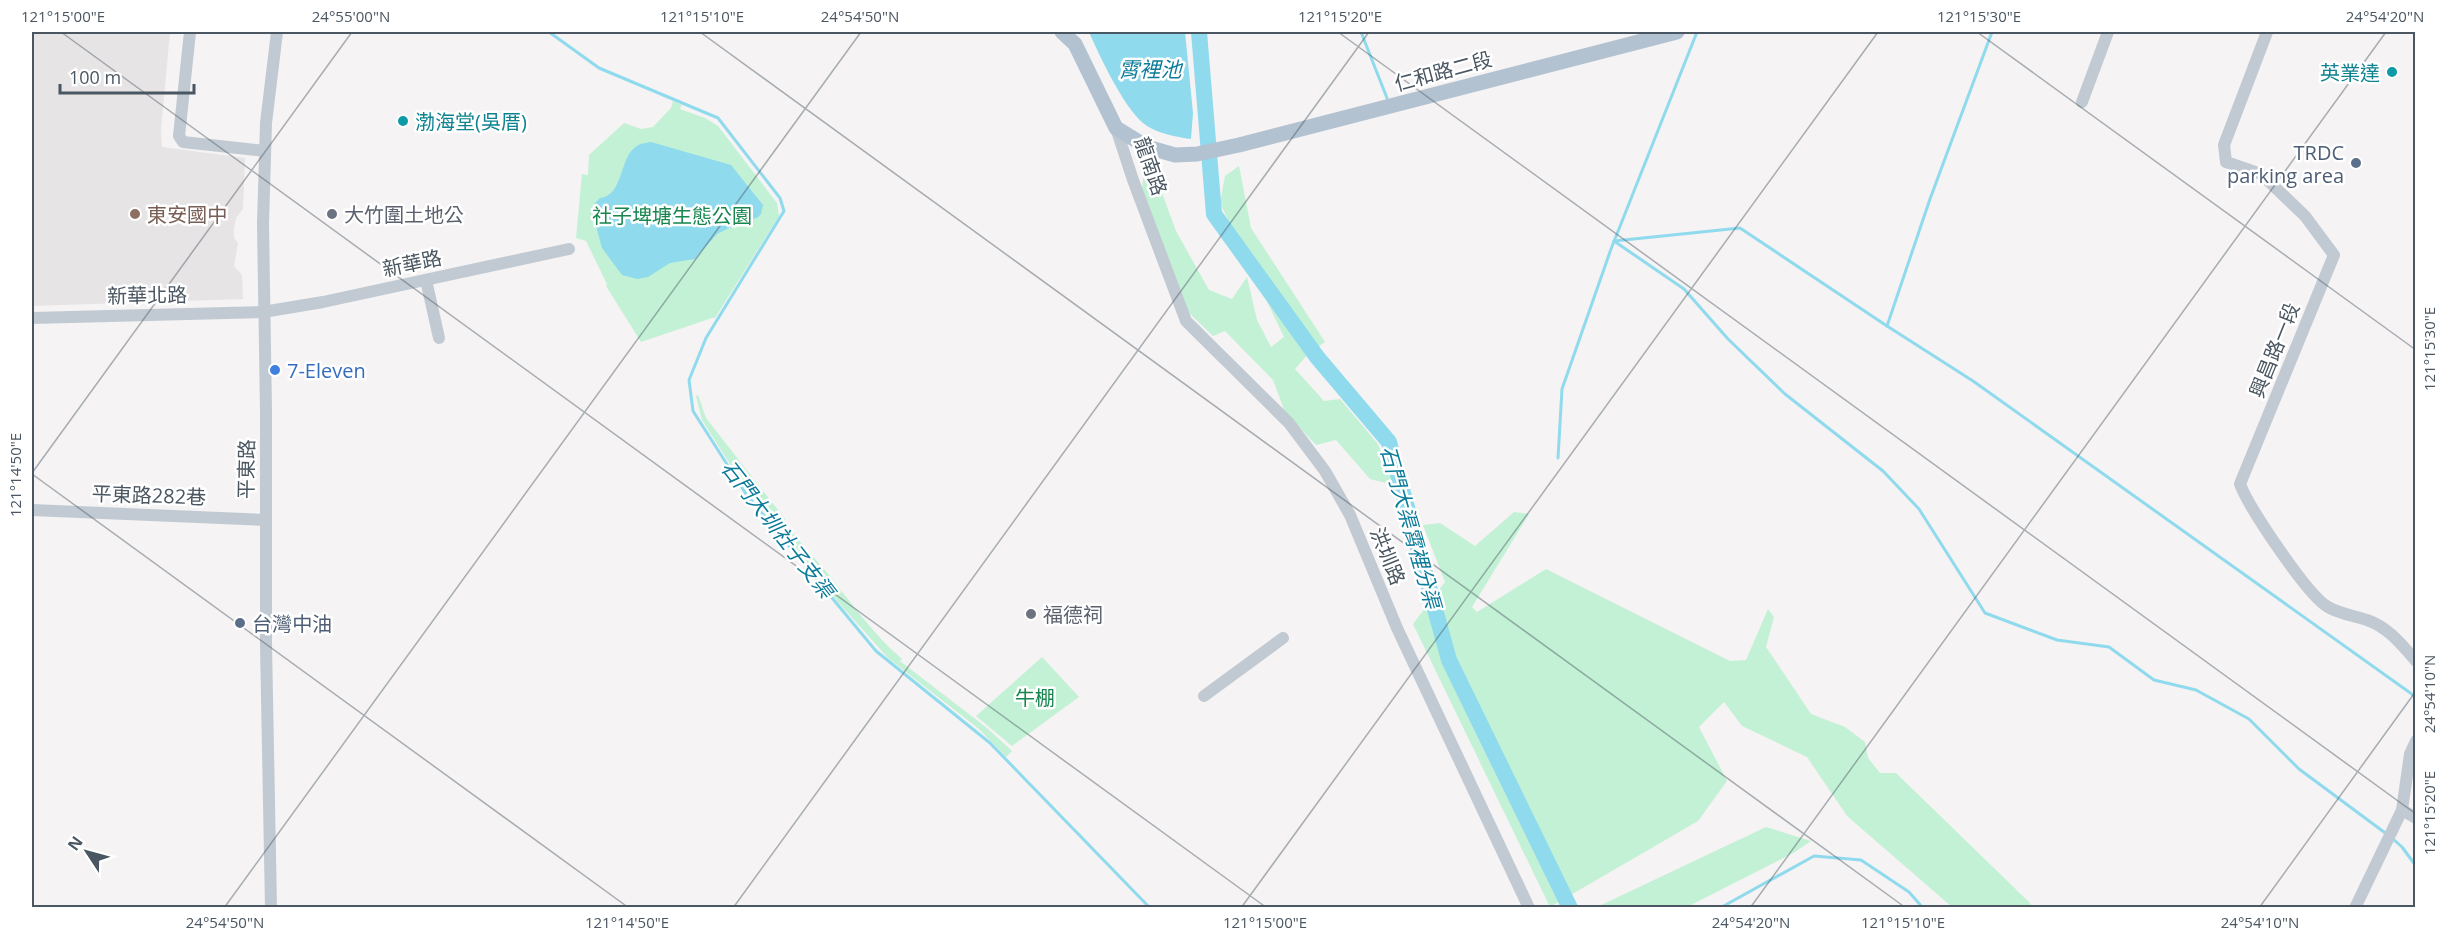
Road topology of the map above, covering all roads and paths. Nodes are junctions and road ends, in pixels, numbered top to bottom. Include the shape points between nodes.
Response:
1 (190, 32) edge
2 (277, 32) edge
3 (1062, 32) edge
4 (1677, 32) edge
5 (2108, 32) edge
6 (2267, 32) edge
7 (2082, 102) dead end
8 (1116, 128) junction
9 (265, 151) junction
10 (569, 249) dead end
11 (426, 280) junction
12 (263, 312) junction
13 (32, 318) edge
14 (1186, 321) joint
15 (439, 338) dead end
16 (32, 510) edge
17 (265, 520) junction
18 (1283, 638) dead end
19 (2415, 661) edge
20 (1204, 696) dead end
21 (2415, 741) edge
22 (2402, 810) junction
23 (2415, 818) edge
24 (271, 908) edge
25 (1529, 908) edge
26 (2355, 908) edge

1 - 9 street via 179,136 183,142
2 - 9 street, 平東路
3 - 8 main road, 龍南路 via 1079,52
4 - 8 main road, 仁和路二段 via 1201,153 1175,155 1147,147
5 - 7 street
6 - 19 street, 興昌路一段 via 2224,145 2226,162 2261,174 2305,216 2334,255 2240,484 2264,526 2312,592 2327,607 2377,624
8 - 14 street, 龍南路
9 - 12 street, 平東路
10 - 11 street, 新華路
11 - 12 street, 新華路
11 - 15 street
12 - 13 street, 新華北路
12 - 17 street, 平東路
14 - 25 street, 洪圳路 via 1289,423 1325,471 1350,515 1397,628
16 - 17 street, 平東路282巷
17 - 24 street, 平東路
18 - 20 street
21 - 22 street
22 - 23 street
22 - 26 street

